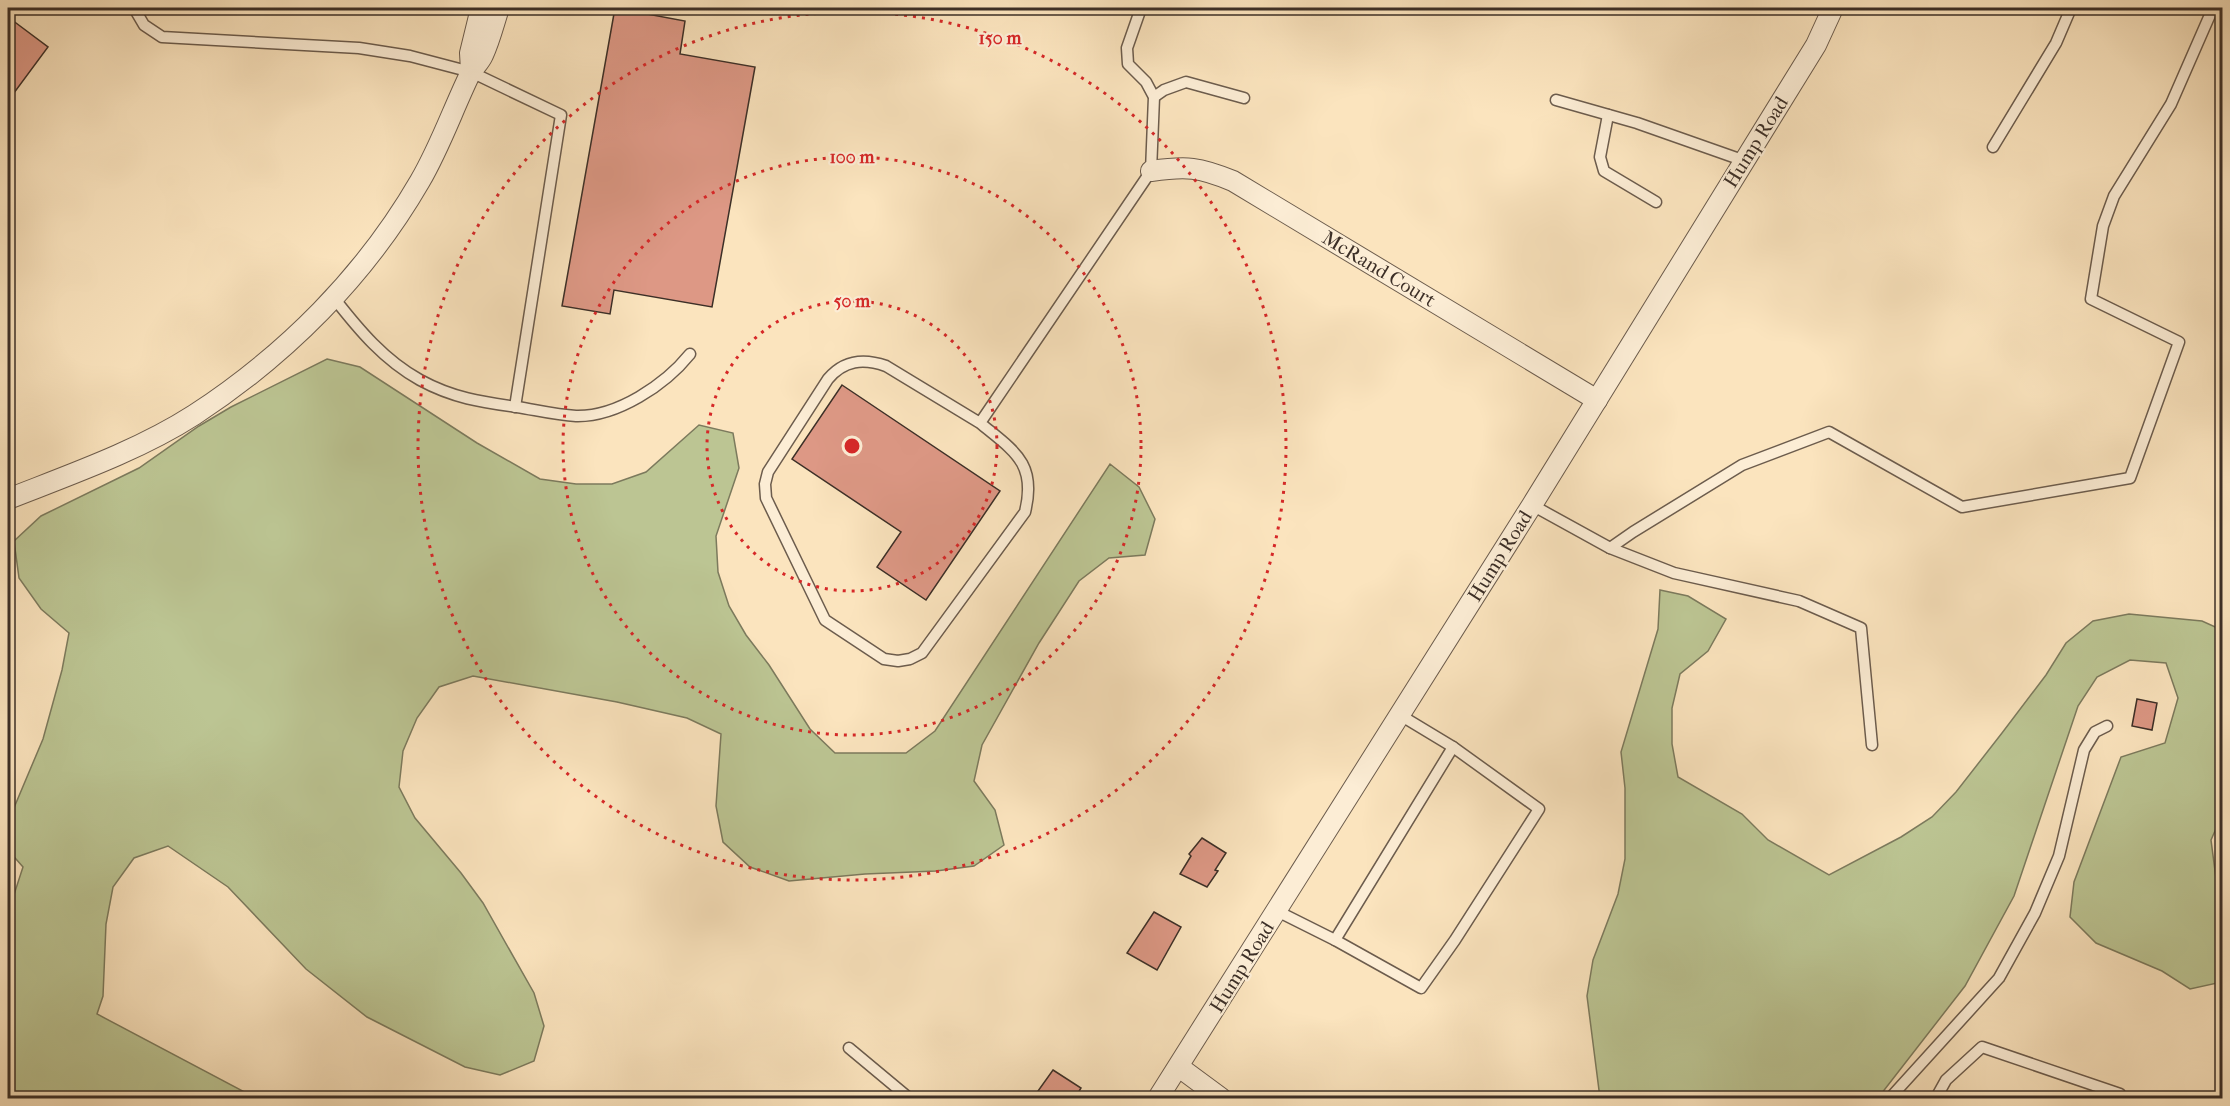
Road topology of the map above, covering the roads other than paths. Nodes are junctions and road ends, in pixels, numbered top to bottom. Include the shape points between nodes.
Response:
1 (134, 8) edge
2 (481, 8) edge
3 (499, 8) edge
4 (1141, 8) edge
5 (1833, 8) edge
6 (2071, 8) edge
7 (2213, 8) edge
8 (471, 72) junction
9 (1154, 97) junction
10 (1244, 98) dead end
11 (1556, 100) dead end
12 (1608, 115) junction
13 (1993, 147) dead end
14 (1745, 161) junction
15 (1151, 171) junction
16 (1656, 202) dead end
17 (334, 298) junction
18 (690, 354) dead end
19 (1597, 400) junction
20 (515, 407) junction
21 (980, 423) junction
22 (8, 499) edge
23 (1532, 505) junction
24 (1610, 548) junction
25 (1400, 715) junction
26 (2107, 726) dead end
27 (1872, 744) dead end
28 (1453, 747) junction
29 (1277, 911) junction
30 (1335, 940) junction
31 (849, 1048) dead end
32 (1179, 1067) junction
33 (2120, 1094) dead end
34 (909, 1098) edge
35 (1158, 1098) edge
36 (1221, 1098) edge
37 (1890, 1098) edge
38 (1936, 1098) edge

1 - 8 lane via 144,25 162,37 359,48
2 - 8 street via 470,53
3 - 8 street via 482,57
4 - 9 lane via 1127,48 1128,64 1146,81
5 - 14 street, Hump Road via 1816,45
6 - 13 lane via 2056,43
7 - 24 lane via 2171,104 2114,196 2103,226 2091,299 2179,342 2130,478 1962,507 1829,432 1742,465
8 - 17 street via 420,181 387,232
8 - 20 lane via 561,115
9 - 10 lane via 1186,81
9 - 15 lane
11 - 12 lane
12 - 14 lane
12 - 16 lane via 1600,157 1604,171
14 - 19 street, Hump Road
15 - 19 street, McRand Court via 1183,166 1233,181
15 - 21 lane
17 - 20 lane via 364,336 418,379 451,395
17 - 22 street via 295,339 193,416
18 - 20 lane via 662,383 605,411 577,416
19 - 23 street, Hump Road
21 - 21 lane via 886,366 870,360 853,362 836,369 828,379 768,472 766,498 825,620 885,658 910,660 922,653 1025,512 1029,494 1027,472 1015,452
23 - 24 lane
23 - 25 street, Hump Road
24 - 27 lane via 1674,573 1799,601 1861,628
25 - 28 lane
25 - 29 street, Hump Road
26 - 37 lane via 2095,732 2084,750 2059,856 2035,913 1999,978
28 - 30 lane
28 - 30 lane via 1539,809 1421,988
29 - 30 lane
29 - 32 street, Hump Road
31 - 34 lane
32 - 35 street, Hump Road
32 - 36 street
33 - 38 lane via 1982,1047 1946,1080

